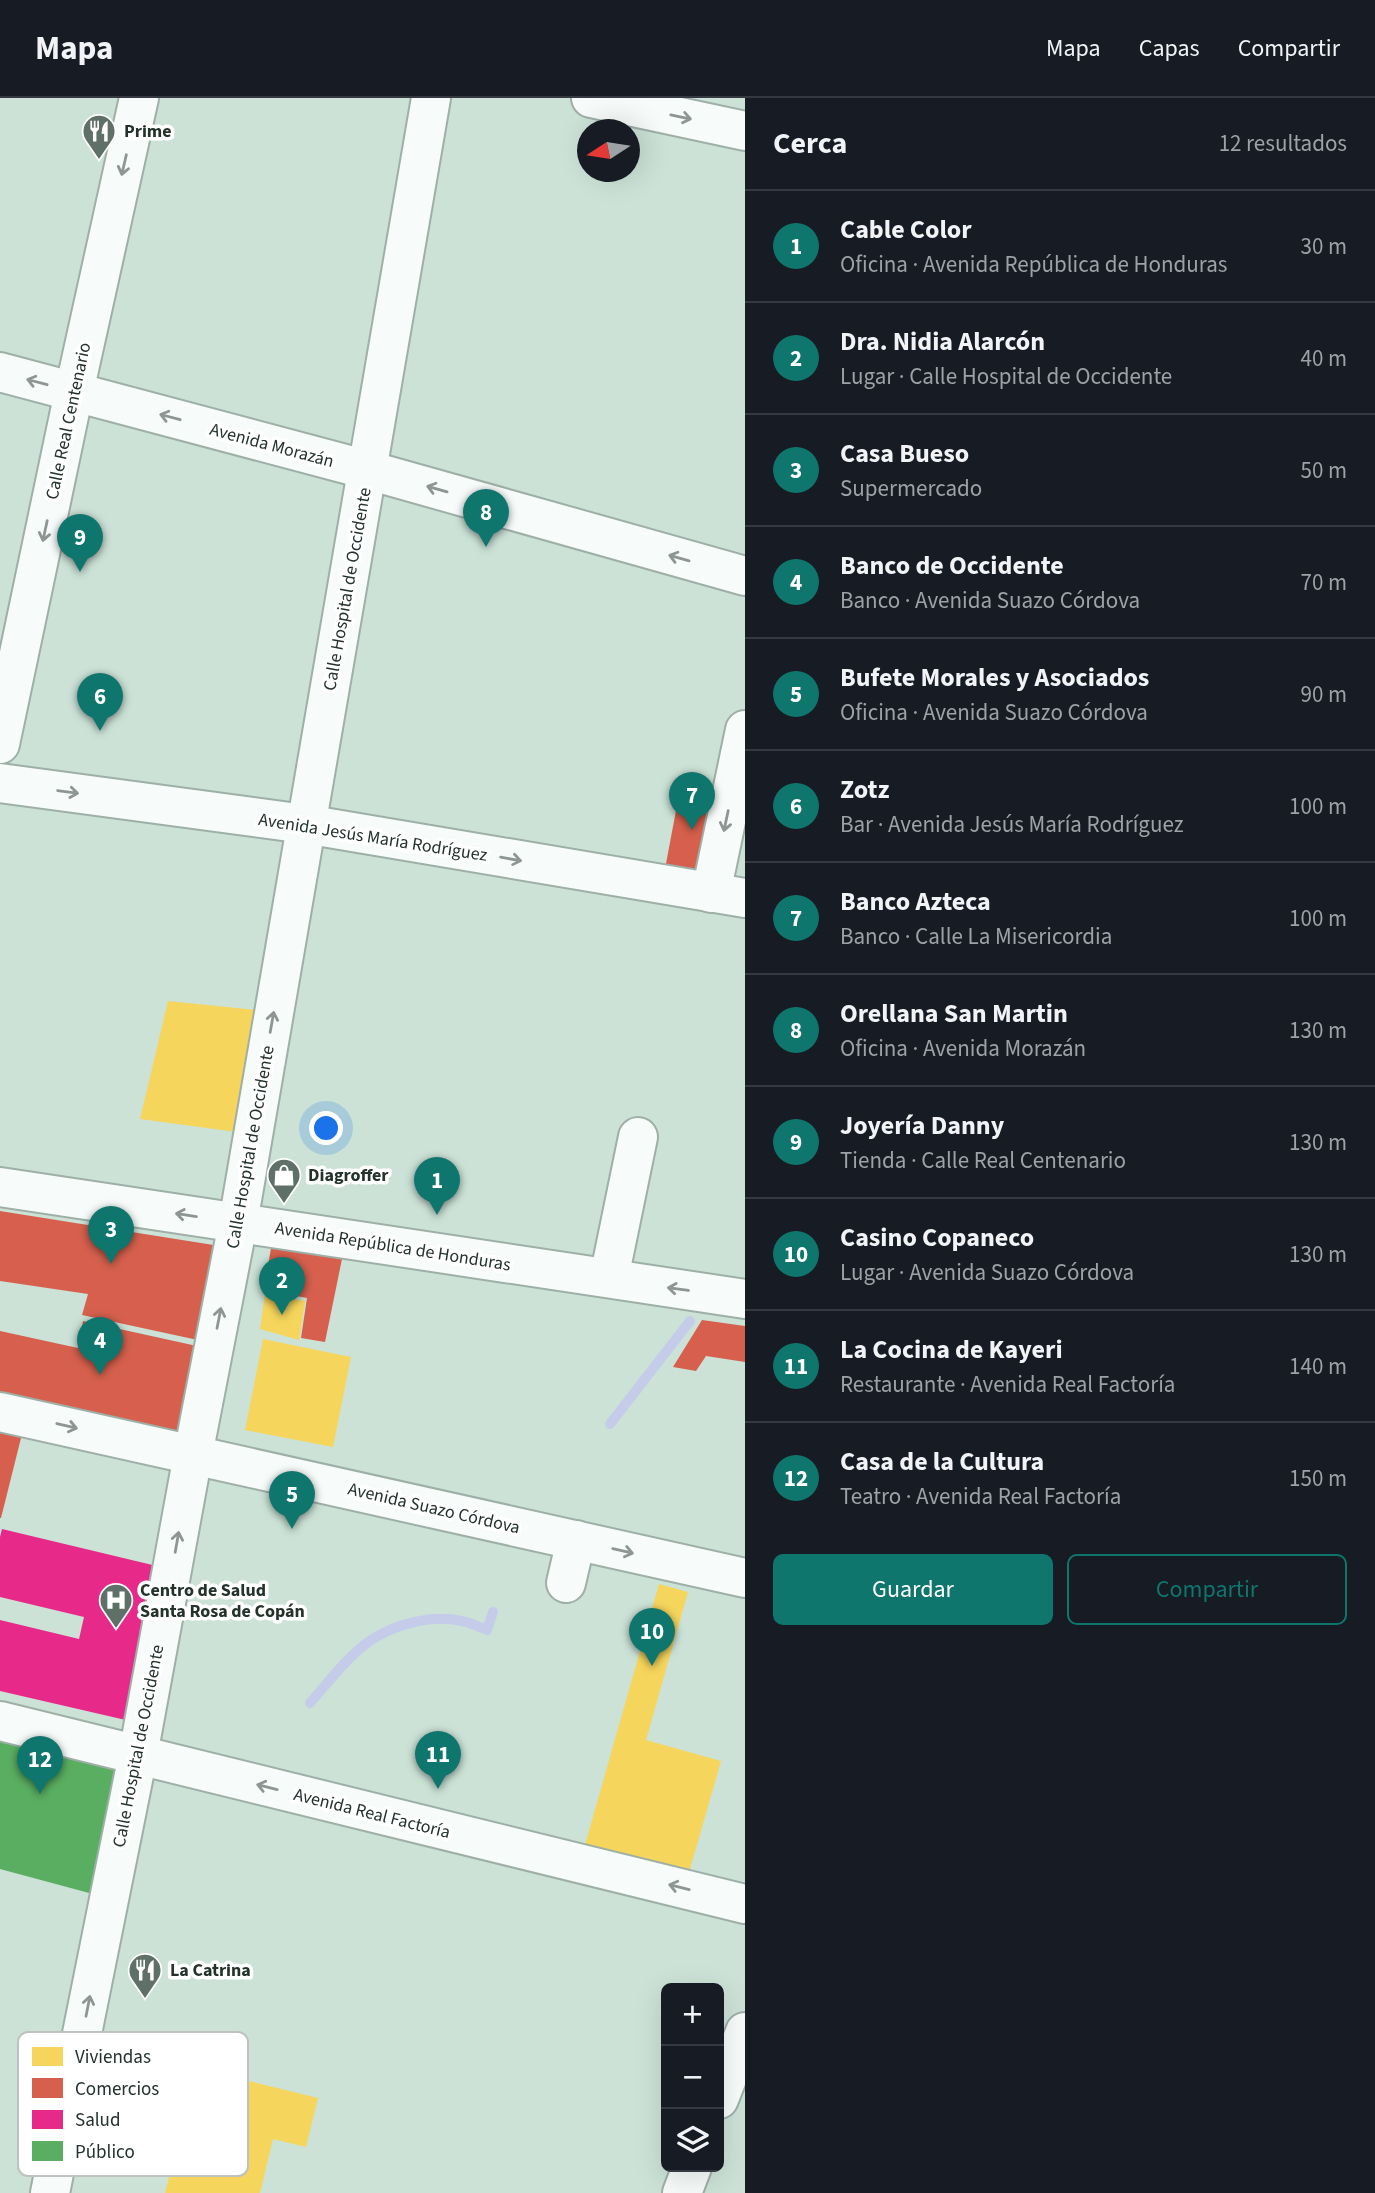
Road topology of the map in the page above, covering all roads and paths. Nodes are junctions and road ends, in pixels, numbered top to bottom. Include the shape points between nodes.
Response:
1 (139, 98) edge
2 (431, 98) edge
3 (591, 98) edge
4 (745, 131) edge
5 (0, 372) edge
6 (74, 392) junction
7 (368, 470) junction
8 (745, 576) edge
9 (745, 730) edge
10 (0, 744) edge
11 (0, 783) edge
12 (305, 824) junction
13 (728, 895) edge
14 (638, 1137) dead end
15 (0, 1187) edge
16 (238, 1223) junction
17 (609, 1279) junction
18 (745, 1299) edge
19 (0, 1412) edge
20 (192, 1455) junction
21 (576, 1540) junction
22 (745, 1578) edge
23 (566, 1583) dead end
24 (0, 1721) edge
25 (138, 1755) junction
26 (745, 1904) edge
27 (82, 2032) edge
28 (744, 2039) edge
29 (724, 2087) edge
30 (690, 2172) edge
31 (682, 2193) edge

1 -> 6 street, Calle Real Centenario
2 - 7 street, Calle Hospital de Occidente
3 -> 4 street
6 -> 5 street, Avenida Morazán
7 -> 6 street, Avenida Morazán
6 -> 10 street, Calle Real Centenario
8 -> 7 street, Avenida Morazán
7 - 12 street, Calle Hospital de Occidente
9 -> 13 street
11 -> 12 street, Avenida Jesús María Rodríguez
12 -> 13 street, Avenida Jesús María Rodríguez
16 -> 12 street, Calle Hospital de Occidente
14 - 17 street
16 -> 15 street, Avenida República de Honduras
16 - 17 street, Avenida República de Honduras
20 -> 16 street, Calle Hospital de Occidente
18 -> 17 street, Avenida República de Honduras
19 -> 20 street, Avenida Suazo Córdova
20 - 21 street, Avenida Suazo Córdova
25 -> 20 street, Calle Hospital de Occidente
21 -> 22 street, Avenida Suazo Córdova
21 - 23 street
24 - 25 street, Avenida Real Factoría
26 -> 25 street, Avenida Real Factoría
27 -> 25 street, Calle Hospital de Occidente
28 - 29 street
30 - 31 street

